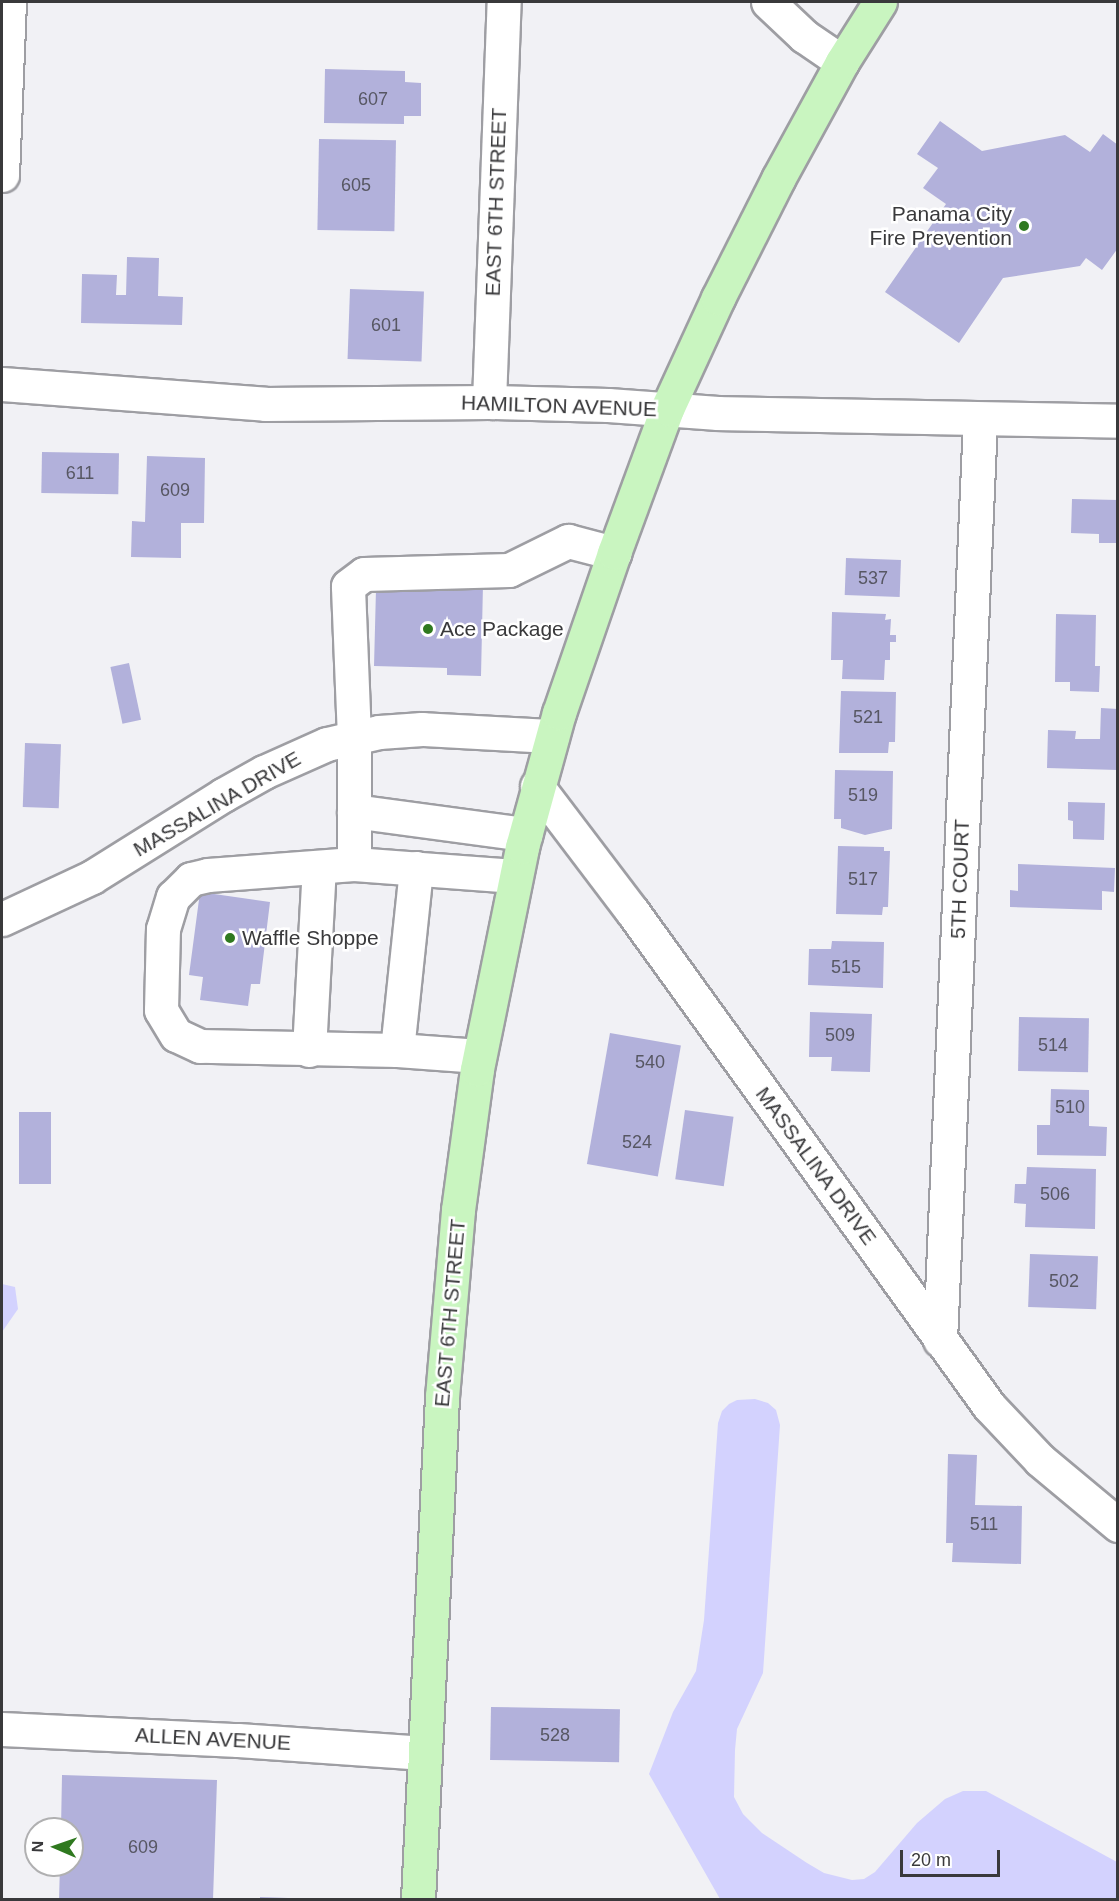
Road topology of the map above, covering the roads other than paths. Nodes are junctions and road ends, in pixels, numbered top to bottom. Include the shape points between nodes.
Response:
1 (9, 2) edge
2 (504, 2) edge
3 (768, 2) edge
4 (880, 2) edge
5 (842, 63) junction
6 (2, 175) edge
7 (2, 384) edge
8 (489, 402) junction
9 (667, 409) junction
10 (980, 419) junction
11 (1118, 421) edge
12 (614, 553) junction
13 (552, 736) junction
14 (354, 737) junction
15 (537, 786) junction
16 (354, 811) junction
17 (525, 834) junction
18 (354, 864) junction
19 (416, 868) junction
20 (515, 876) junction
21 (318, 880) junction
22 (2, 919) edge
23 (309, 1050) junction
24 (397, 1050) junction
25 (479, 1056) junction
26 (940, 1340) junction
27 (1118, 1525) edge
28 (2, 1730) edge
29 (425, 1753) junction
30 (418, 1899) edge

1 - 6 street
2 - 8 street, EAST 6TH STREET
3 - 5 street via 804,36
4 - 5 main road, EAST 6TH STREET
5 - 9 main road, EAST 6TH STREET via 741,251
7 - 8 street, HAMILTON AVENUE via 265,404
8 - 9 street, HAMILTON AVENUE
9 - 10 street, HAMILTON AVENUE
9 - 12 main road, EAST 6TH STREET
10 - 11 street, HAMILTON AVENUE
10 - 26 street, 5TH COURT
12 - 13 main road, EAST 6TH STREET
12 - 14 street via 568,542 508,570 364,574 348,586
13 - 14 street, MASSALINA DRIVE via 422,729
13 - 15 main road, EAST 6TH STREET
14 - 16 street
14 - 22 street, MASSALINA DRIVE via 327,744 264,772 92,877
15 - 17 main road, EAST 6TH STREET
15 - 26 street, MASSALINA DRIVE via 663,953
16 - 17 street
16 - 18 street
17 - 20 main road, EAST 6TH STREET
18 - 19 street
18 - 21 street
19 - 20 street
19 - 24 street
20 - 25 main road, EAST 6TH STREET
21 - 23 street
21 - 23 street via 255,869 191,879 173,897 163,929 161,1010 176,1035 200,1046
23 - 24 street
24 - 25 street
25 - 29 main road, EAST 6TH STREET via 463,1160 442,1397
26 - 27 street, MASSALINA DRIVE via 1012,1432
28 - 29 street, ALLEN AVENUE
29 - 30 main road, EAST 6TH STREET

